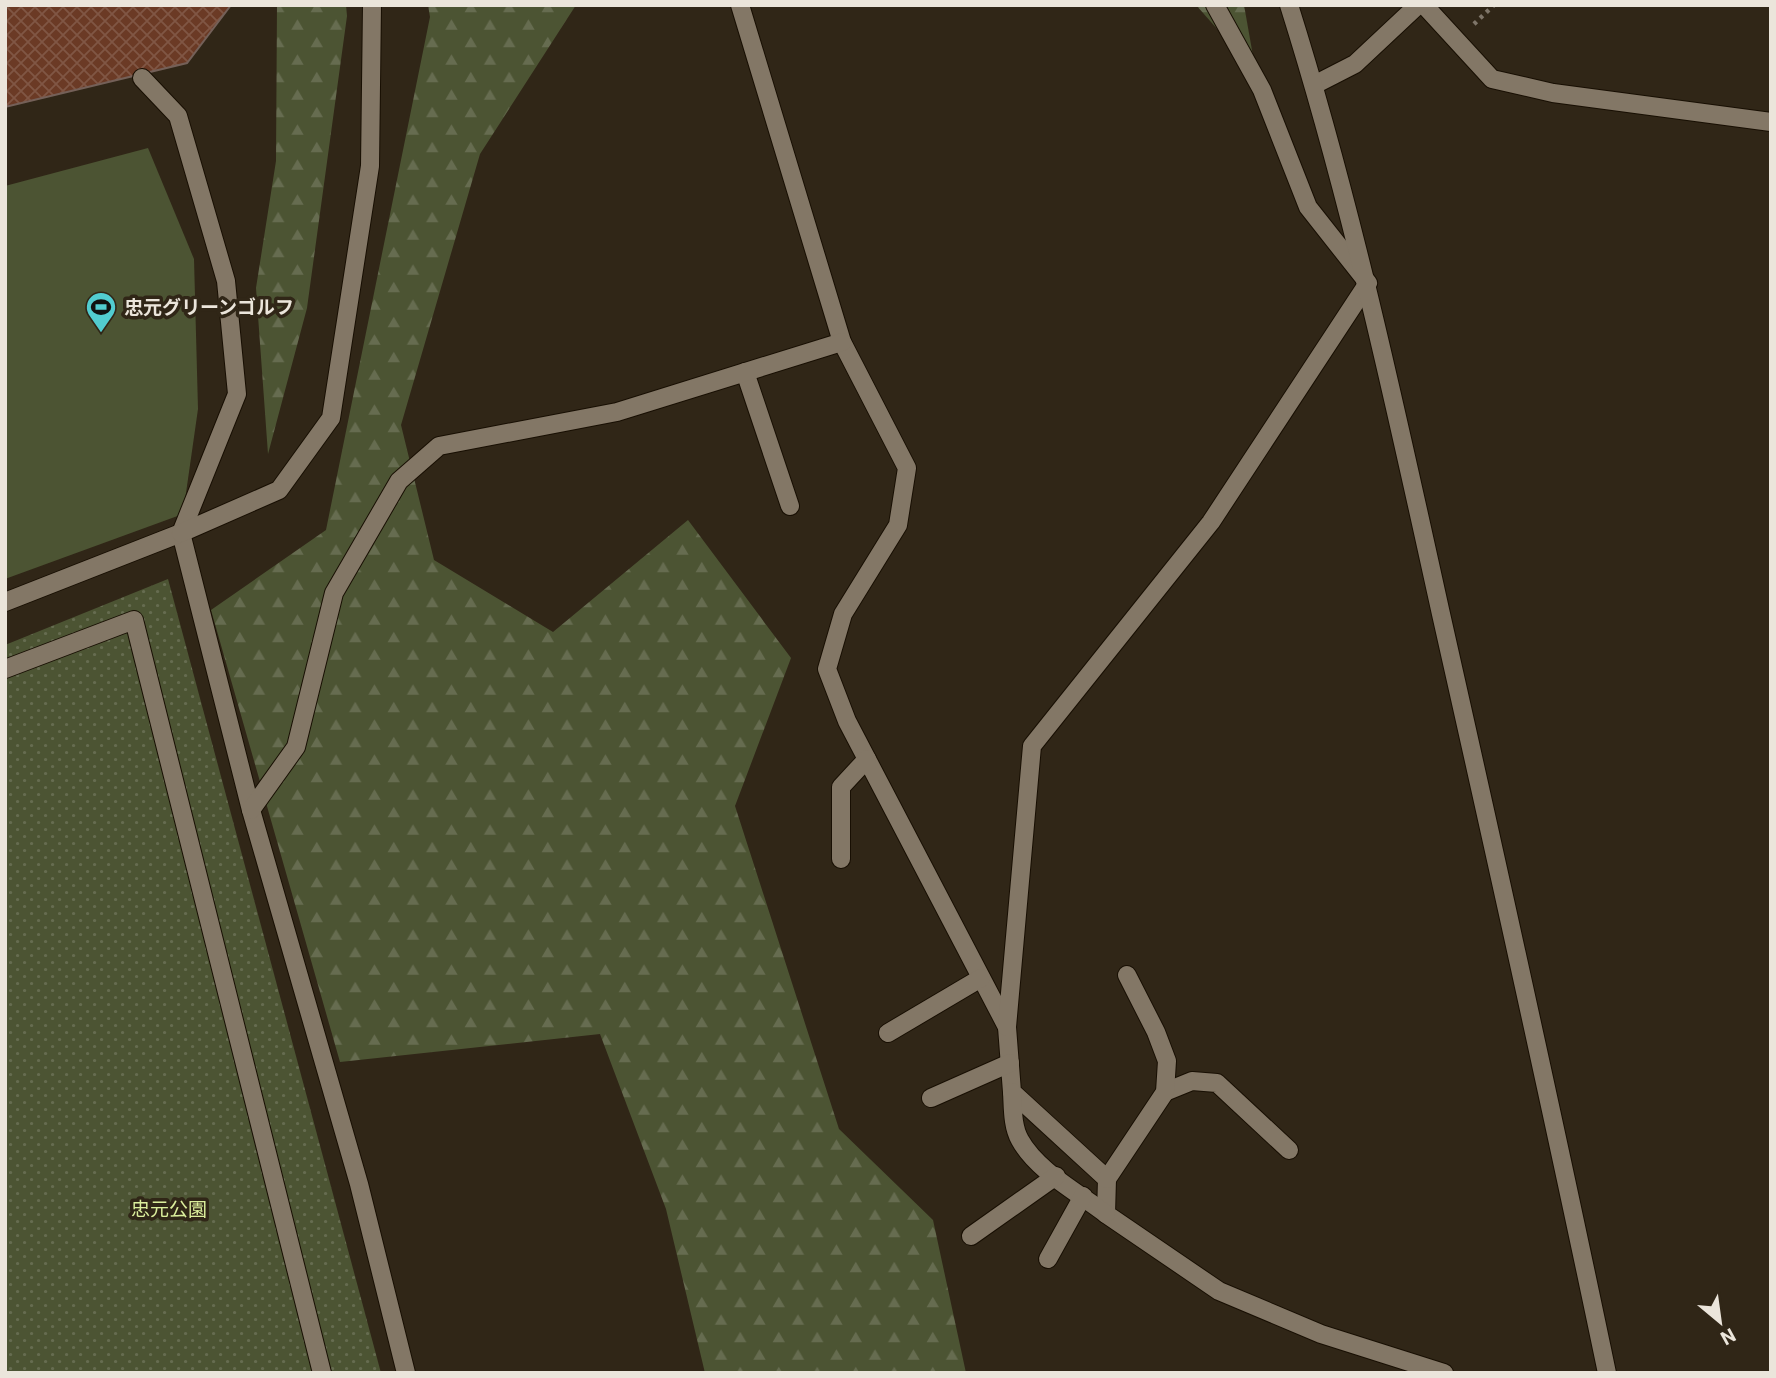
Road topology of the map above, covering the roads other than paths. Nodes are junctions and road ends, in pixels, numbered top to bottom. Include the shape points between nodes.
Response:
1 (372, 5) edge
2 (740, 5) edge
3 (1215, 5) edge
4 (1289, 5) edge
5 (1418, 5) edge
6 (1424, 5) edge
7 (142, 78) dead end
8 (1314, 85) junction
9 (1771, 122) edge
10 (1368, 283) junction
11 (842, 342) junction
12 (745, 372) junction
13 (790, 506) dead end
14 (181, 533) junction
15 (5, 601) edge
16 (5, 669) edge
17 (867, 760) junction
18 (251, 810) junction
19 (841, 859) dead end
20 (1127, 975) dead end
21 (981, 978) junction
22 (1007, 1027) junction
23 (888, 1033) dead end
24 (1010, 1063) junction
25 (1012, 1092) junction
26 (1165, 1092) junction
27 (931, 1098) dead end
28 (1289, 1150) dead end
29 (1056, 1176) junction
30 (1107, 1179) junction
31 (1083, 1196) junction
32 (1106, 1214) junction
33 (971, 1236) dead end
34 (1048, 1259) dead end
35 (322, 1373) edge
36 (406, 1373) edge
37 (1444, 1373) edge
38 (1607, 1373) edge

1 - 14 street via 370,166 331,418 279,490
2 - 11 street
3 - 10 street via 1262,90 1308,206
4 - 8 street
5 - 8 street via 1355,64
6 - 9 street via 1492,79 1553,93
7 - 14 street via 178,117 226,281 237,394
8 - 10 street
10 - 22 street via 1211,522 1031,746
10 - 38 street
11 - 12 street
11 - 17 street via 907,468 898,525 843,614 827,669
12 - 13 street
12 - 18 street via 617,412 439,446 419,463 400,481 334,593 296,747
14 - 15 street
14 - 18 street
16 - 35 street via 134,620
17 - 19 street via 841,787
17 - 21 street
18 - 36 street via 359,1184
20 - 26 street via 1167,1061
21 - 22 street
21 - 23 street
22 - 24 street
24 - 25 street
24 - 27 street
25 - 29 street via 1020,1140
25 - 30 street
26 - 28 street via 1192,1081 1217,1083
26 - 30 street
29 - 31 street
29 - 33 street
30 - 32 street
31 - 32 street
31 - 34 street
32 - 37 street via 1219,1291 1321,1334

